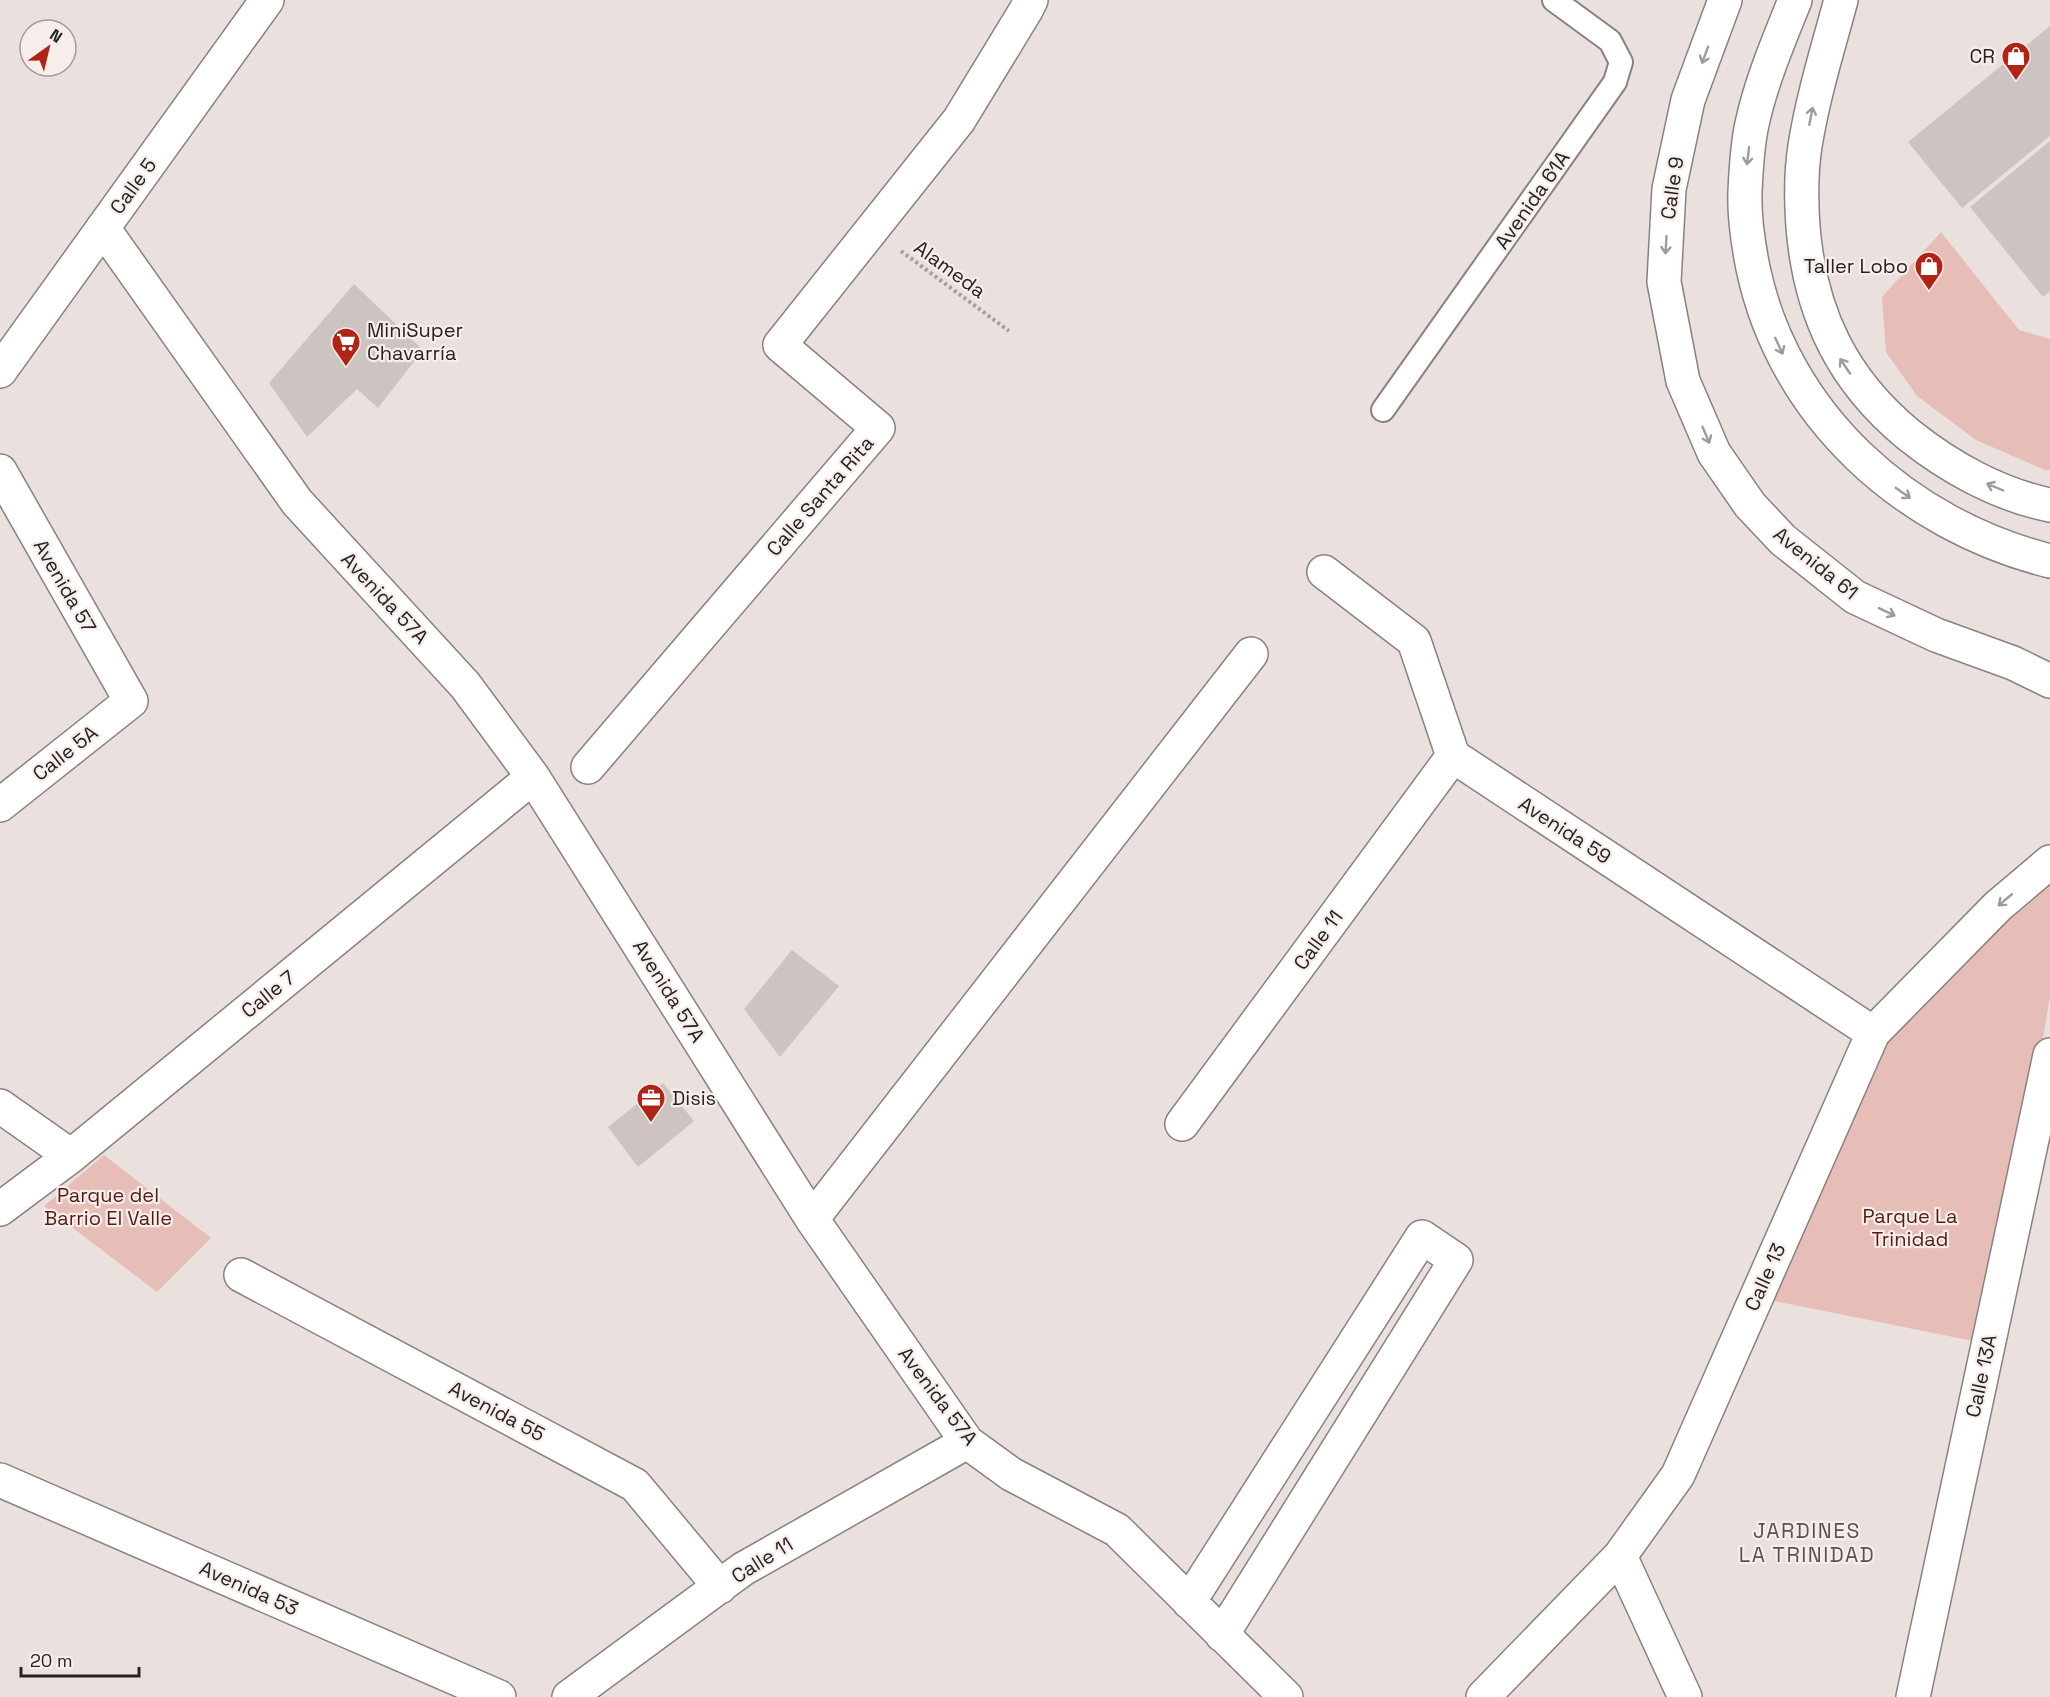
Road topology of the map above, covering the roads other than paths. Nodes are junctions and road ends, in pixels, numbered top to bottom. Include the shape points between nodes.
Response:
1 (267, 0) edge
2 (1031, 0) edge
3 (1554, 0) edge
4 (1725, 0) edge
5 (1770, 0) edge
6 (1795, 0) edge
7 (1841, 0) edge
8 (1752, 124) junction
9 (103, 228) junction
10 (0, 371) edge
11 (1683, 381) joint
12 (1383, 410) dead end
13 (0, 471) edge
14 (2050, 505) edge
15 (2050, 561) edge
16 (1324, 572) dead end
17 (1251, 654) dead end
18 (2050, 681) edge
19 (130, 701) joint
20 (1453, 756) junction
21 (588, 767) dead end
22 (533, 777) junction
23 (0, 805) edge
24 (2050, 862) edge
25 (1873, 1033) junction
26 (2050, 1055) edge
27 (0, 1106) edge
28 (1182, 1124) dead end
29 (70, 1156) junction
30 (0, 1209) edge
31 (812, 1219) junction
32 (241, 1275) dead end
33 (967, 1442) junction
34 (0, 1480) edge
35 (1620, 1556) junction
36 (720, 1587) junction
37 (1189, 1602) junction
38 (1222, 1635) junction
39 (499, 1697) edge
40 (569, 1697) edge
41 (1286, 1697) edge
42 (1483, 1697) edge
43 (1685, 1697) edge
44 (1913, 1697) edge

1 - 9 main road, Calle 5
2 - 21 main road, Calle Santa Rita via 959,120 780,345 878,428
3 - 12 lane, Avenida 61A via 1610,41 1621,62 1615,82
4 -> 11 main road, Calle 9 via 1688,100 1669,189 1664,282
5 - 8 main road
6 - 8 main road
14 -> 7 main road via 1989,485 1906,433 1853,377 1821,317 1808,268 1802,216 1803,169 1813,105
8 -> 15 main road via 1745,212 1755,279 1780,348 1813,405 1841,440 1903,494 1960,528
9 - 10 main road, Calle 5
9 - 22 main road, Avenida 57A via 297,502 465,685
11 -> 18 main road, Avenida 61 via 1714,453 1750,505 1783,540 1855,597
13 - 19 main road, Avenida 57
16 - 20 main road via 1414,641
17 - 31 main road
19 - 23 main road, Calle 5A
20 - 25 main road, Avenida 59
20 - 28 main road, Calle 11
22 - 29 main road, Calle 7
22 - 31 main road, Avenida 57A
24 -> 25 main road, Calle 13 via 1998,906
25 - 35 main road, Calle 13 via 1678,1475
26 - 44 main road, Calle 13A
27 - 29 main road
29 - 30 main road, Calle 7
31 - 33 main road, Avenida 57A
32 - 36 main road, Avenida 55 via 635,1485
33 - 36 main road, Calle 11 via 743,1569
33 - 37 main road, Avenida 57A via 1011,1474 1117,1530
34 - 39 main road, Avenida 53
35 - 42 main road, Calle 13
35 - 43 main road
36 - 40 main road, Calle 11
37 - 38 main road, Avenida 57A
37 - 38 main road via 1422,1237 1456,1260
38 - 41 main road, Avenida 57A

